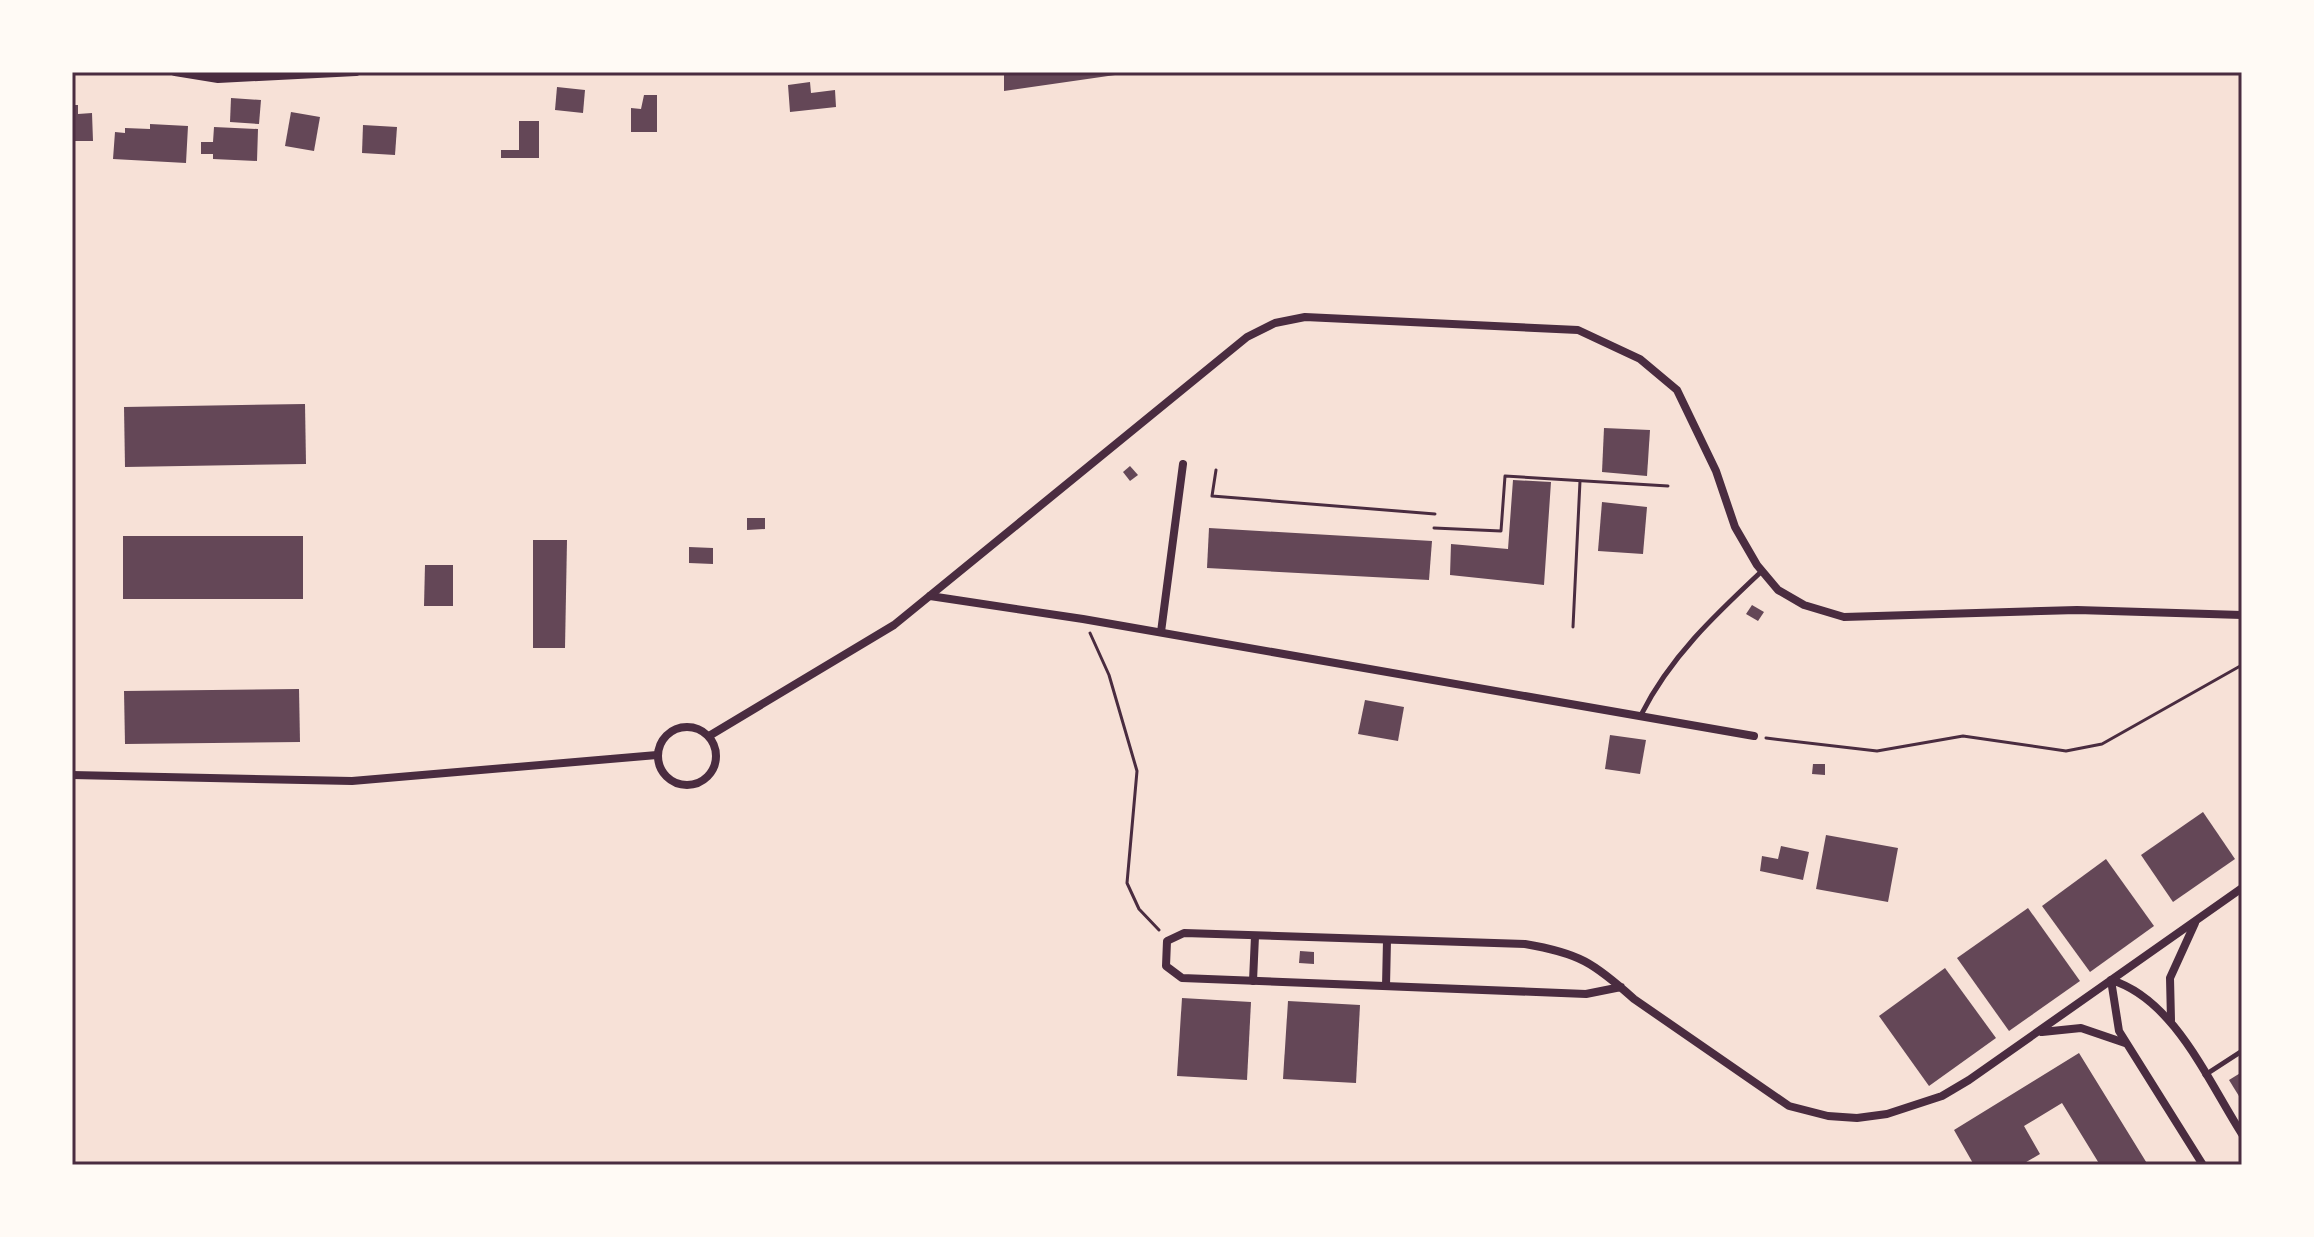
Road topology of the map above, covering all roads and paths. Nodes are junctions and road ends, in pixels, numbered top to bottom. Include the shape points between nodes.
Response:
1 (175, 72) edge
2 (356, 72) edge
3 (1183, 464) dead end
4 (1216, 470) dead end
5 (1580, 481) junction
6 (1668, 486) dead end
7 (1435, 514) dead end
8 (1434, 528) dead end
9 (1762, 571) junction
10 (930, 596) junction
11 (2242, 615) edge
12 (1083, 619) junction
13 (1573, 627) dead end
14 (1161, 632) junction
15 (2242, 665) edge
16 (1641, 715) junction
17 (709, 736) junction
18 (1754, 736) joint
19 (657, 755) junction
20 (72, 775) edge
21 (2242, 888) edge
22 (2197, 919) junction
23 (1255, 936) junction
24 (1387, 940) junction
25 (1167, 941) junction
26 (2111, 980) junction
27 (1253, 981) junction
28 (1386, 986) junction
29 (1621, 987) junction
30 (2172, 1025) junction
31 (2034, 1034) junction
32 (2126, 1044) junction
33 (2242, 1051) edge
34 (2205, 1075) junction
35 (2242, 1134) edge
36 (2203, 1165) edge

1 - 2 street via 218,79
3 - 14 street
4 - 7 path via 1212,496
5 - 6 path
5 - 8 path via 1505,476 1501,531
5 - 13 path
9 - 10 street via 1735,527 1716,471 1677,390 1640,359 1578,330 1305,317 1275,323 1247,337
9 - 11 street via 1778,590 1804,605 1844,617 2077,610
9 - 16 lane via 1700,629
10 - 12 street
10 - 17 street via 894,625
12 - 14 street
12 - 25 path via 1109,675 1137,771 1127,883 1139,909
14 - 16 street
15 - 18 path via 2102,744 2066,751 1963,736 1877,751
16 - 18 street
17 - 19 street via 688,726 677,728 660,743
17 - 19 street via 717,757 698,784 675,783 659,766
19 - 20 street via 352,781
21 - 22 street
22 - 26 street
22 - 30 street via 2170,978
23 - 24 street
23 - 25 street via 1184,933
23 - 27 street
24 - 28 street
24 - 29 street via 1558,949 1591,961
25 - 27 street via 1166,966 1182,978
26 - 30 street via 2142,993
26 - 31 street
26 - 32 street via 2115,1020
27 - 28 street
28 - 29 street via 1586,994
29 - 31 street via 1755,1085 1789,1106 1828,1116 1857,1118 1915,1107 1969,1080
30 - 34 street
31 - 32 street via 2081,1028
32 - 36 street
33 - 34 lane
34 - 35 street

